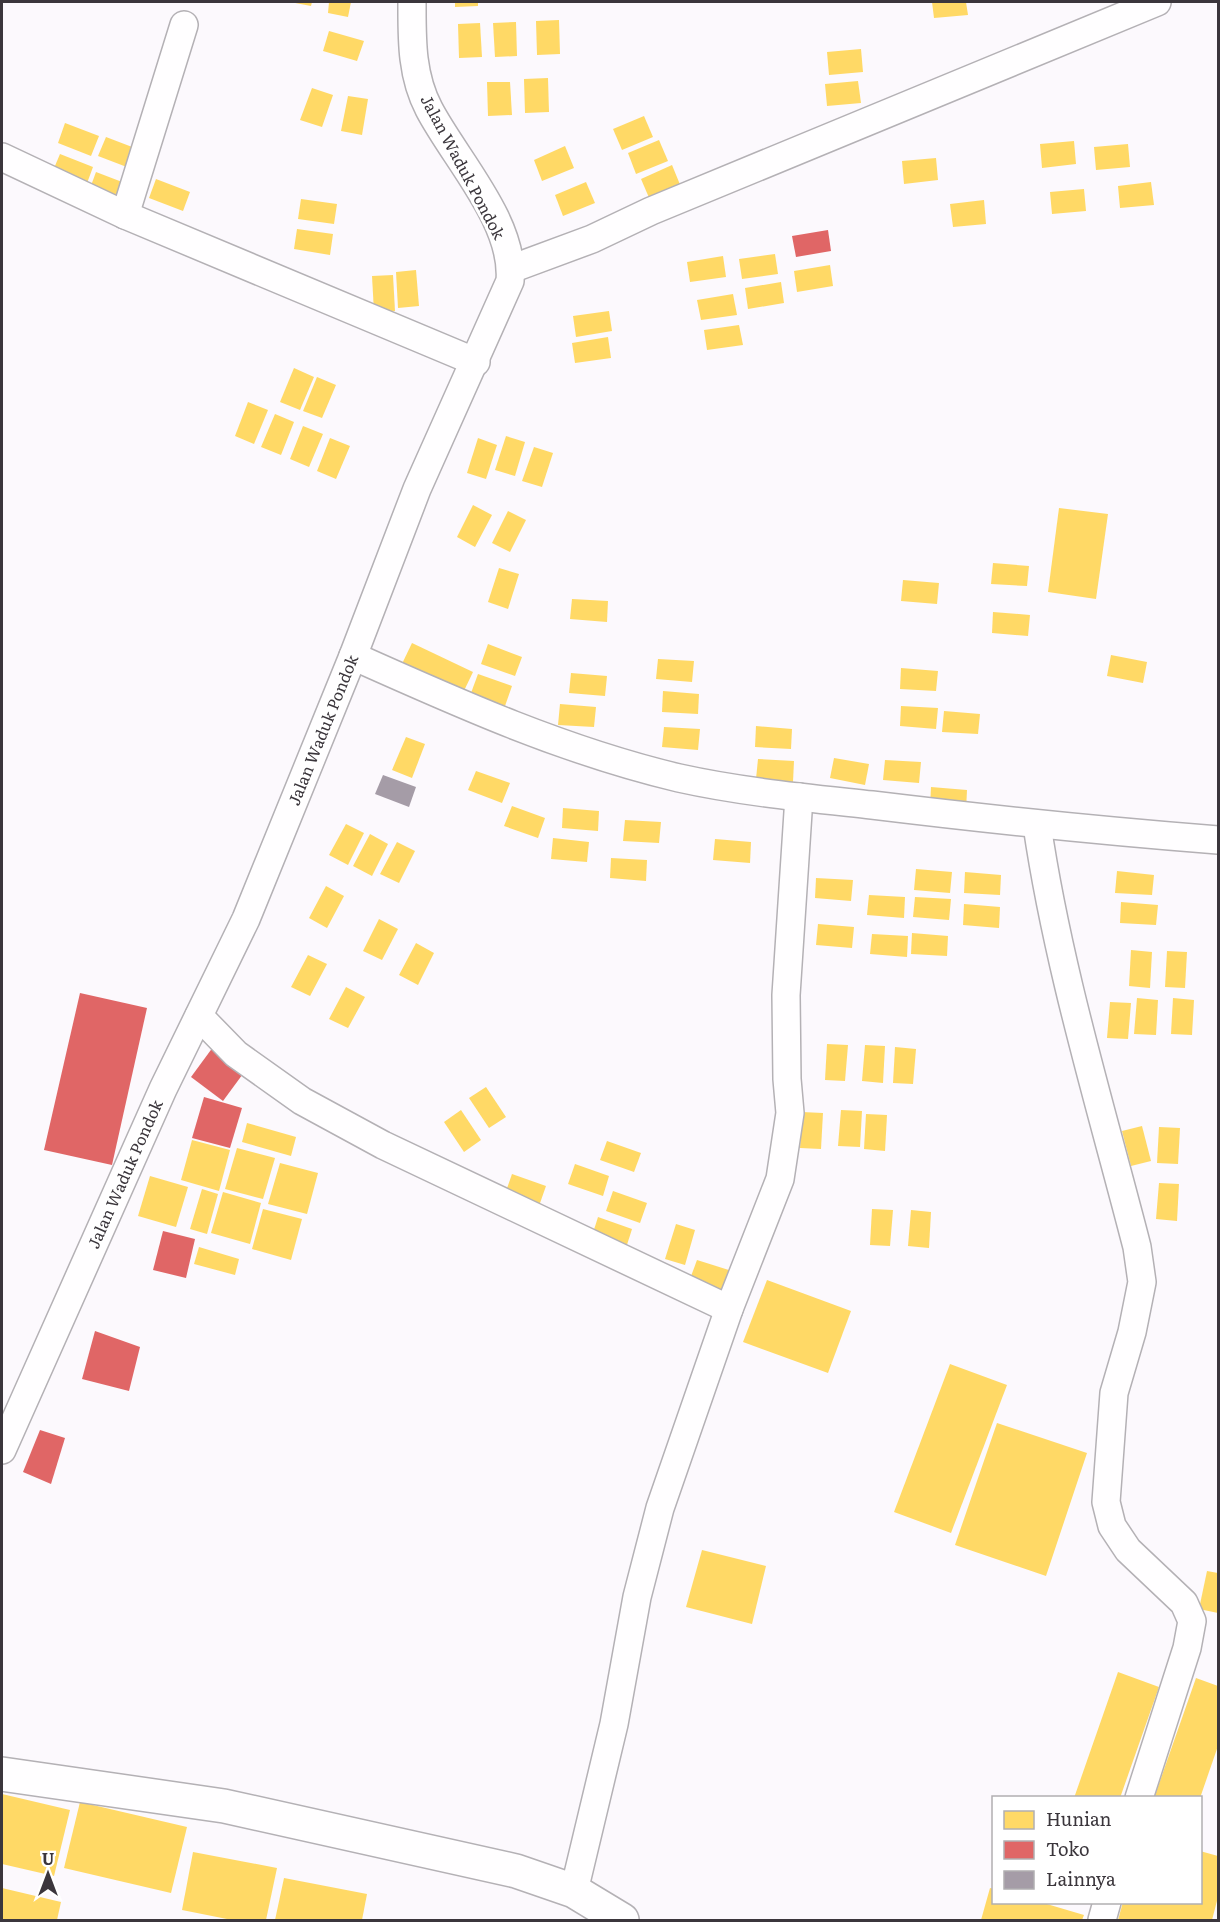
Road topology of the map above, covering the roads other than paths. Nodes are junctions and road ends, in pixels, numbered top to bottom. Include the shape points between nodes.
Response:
1 (412, 2) edge
2 (1157, 2) edge
3 (184, 25) dead end
4 (2, 157) edge
5 (125, 215) junction
6 (511, 269) junction
7 (476, 362) junction
8 (353, 656) junction
9 (799, 797) junction
10 (1037, 825) junction
11 (1218, 840) edge
12 (199, 1016) junction
13 (729, 1309) junction
14 (2, 1450) edge
15 (2, 1774) edge
16 (1139, 1796) edge
17 (574, 1891) junction
18 (1106, 1904) edge
19 (622, 1920) edge
20 (1102, 1920) edge

1 - 6 street, Jalan Waduk Pondok via 413,58 418,82 428,108 499,228
2 - 6 street via 592,239
3 - 5 street
4 - 5 street
5 - 7 street
6 - 7 street, Jalan Waduk Pondok via 503,300
7 - 8 street, Jalan Waduk Pondok via 417,489
8 - 9 street via 493,718 580,751 681,778
8 - 12 street, Jalan Waduk Pondok via 246,919
9 - 10 street
9 - 13 street via 786,995 790,1113 780,1179
10 - 11 street
10 - 16 street via 1062,958 1137,1247 1142,1282 1114,1393 1106,1502 1112,1526 1128,1550 1184,1603 1192,1621
12 - 13 street via 236,1054 302,1101 382,1145
12 - 14 street, Jalan Waduk Pondok
13 - 17 street via 660,1508
15 - 17 street via 224,1806 516,1871
17 - 19 street
18 - 20 street

